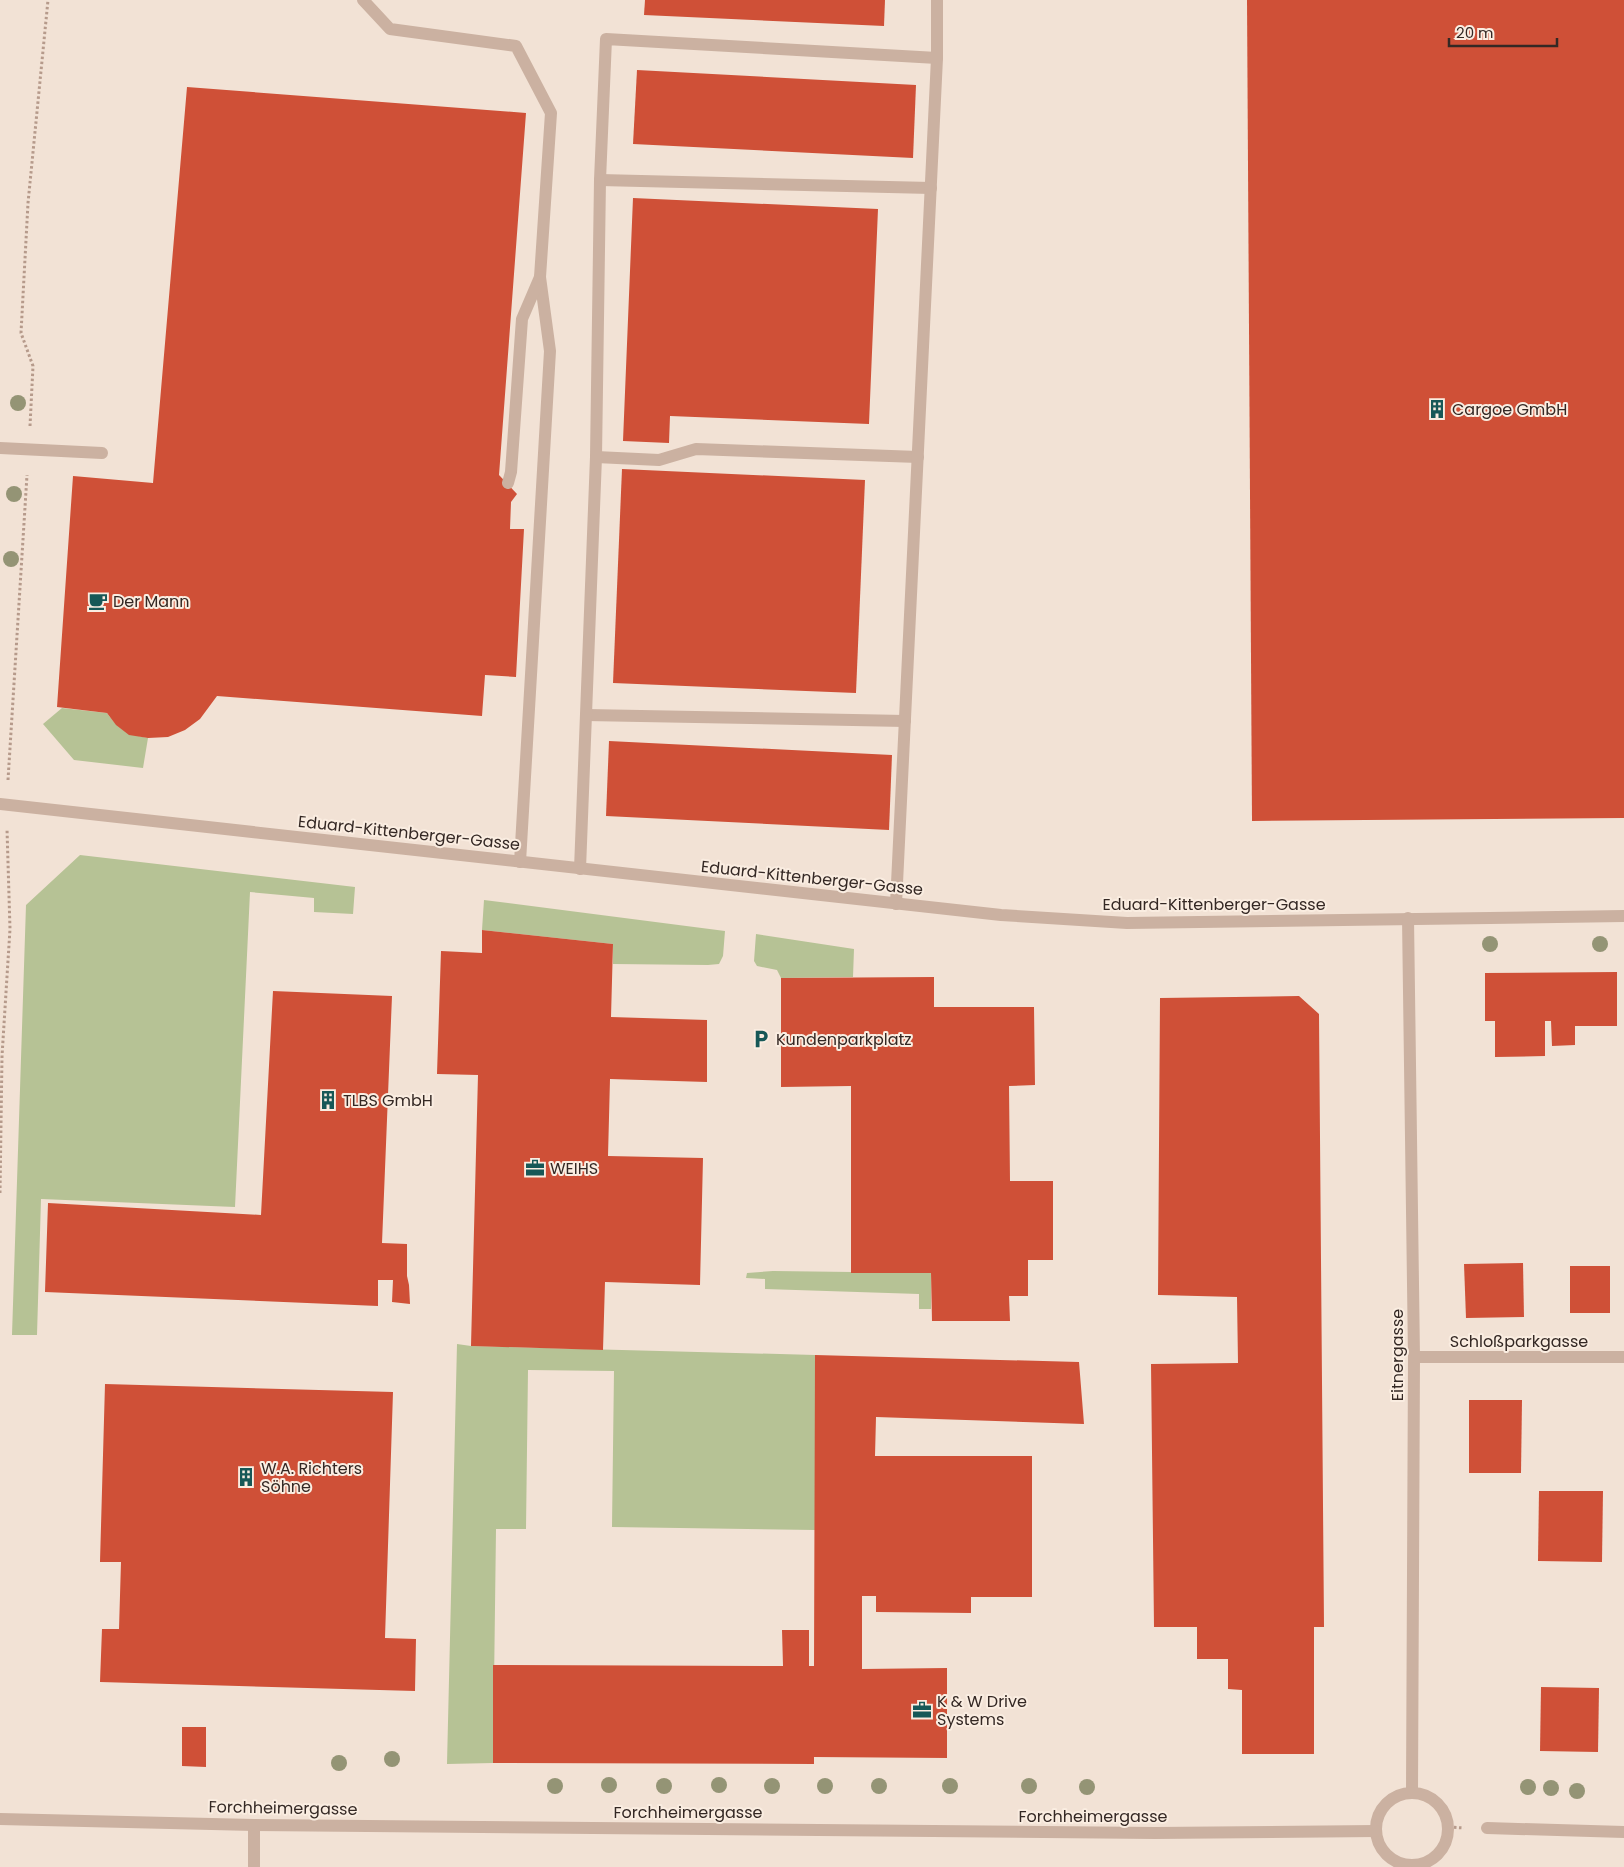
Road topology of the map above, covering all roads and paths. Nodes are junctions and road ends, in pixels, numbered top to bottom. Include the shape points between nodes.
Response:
1 (48, 0) edge
2 (363, 0) edge
3 (937, 0) edge
4 (937, 58) junction
5 (600, 180) junction
6 (931, 188) junction
7 (540, 277) junction
8 (0, 448) edge
9 (29, 450) junction
10 (102, 454) dead end
11 (596, 457) junction
12 (918, 457) junction
13 (508, 484) dead end
14 (586, 715) junction
15 (905, 721) junction
16 (3, 804) edge
17 (520, 862) junction
18 (580, 868) junction
19 (896, 904) junction
20 (1624, 916) edge
21 (1408, 918) junction
22 (0, 1193) edge
23 (1414, 1357) junction
24 (1624, 1357) edge
25 (1412, 1792) junction
26 (0, 1819) edge
27 (254, 1825) junction
28 (1487, 1828) dead end
29 (1376, 1831) junction
30 (1624, 1832) edge
31 (1413, 1866) edge
32 (254, 1867) edge

1 - 9 path via 28,203 21,333 33,366
2 - 7 street via 390,29 516,46 551,113
3 - 4 street
4 - 5 street via 606,39
4 - 6 street
5 - 6 street
5 - 11 street
6 - 12 street
7 - 13 street via 522,319
7 - 17 street via 550,351
8 - 9 street
9 - 10 street
9 - 16 path
11 - 12 street via 660,460 696,449
11 - 14 street
12 - 15 street
14 - 15 street
14 - 18 street
15 - 19 street
16 - 17 street, Eduard-Kittenberger-Gasse
16 - 22 path via 10,929 2,1056
17 - 18 street, Eduard-Kittenberger-Gasse
18 - 19 street, Eduard-Kittenberger-Gasse
19 - 21 street, Eduard-Kittenberger-Gasse via 1001,916 1127,923
20 - 21 street, Eduard-Kittenberger-Gasse
21 - 23 street, Eitnergasse
23 - 24 street, Schloßparkgasse
23 - 25 street, Eitnergasse
25 - 29 street via 1400,1794 1382,1808
25 - 31 street via 1437,1802 1447,1816 1449,1827 1443,1849 1435,1858
26 - 27 street, Forchheimergasse
27 - 29 street, Forchheimergasse via 1156,1833
27 - 32 street
28 - 30 street
29 - 31 street via 1384,1852 1402,1864

